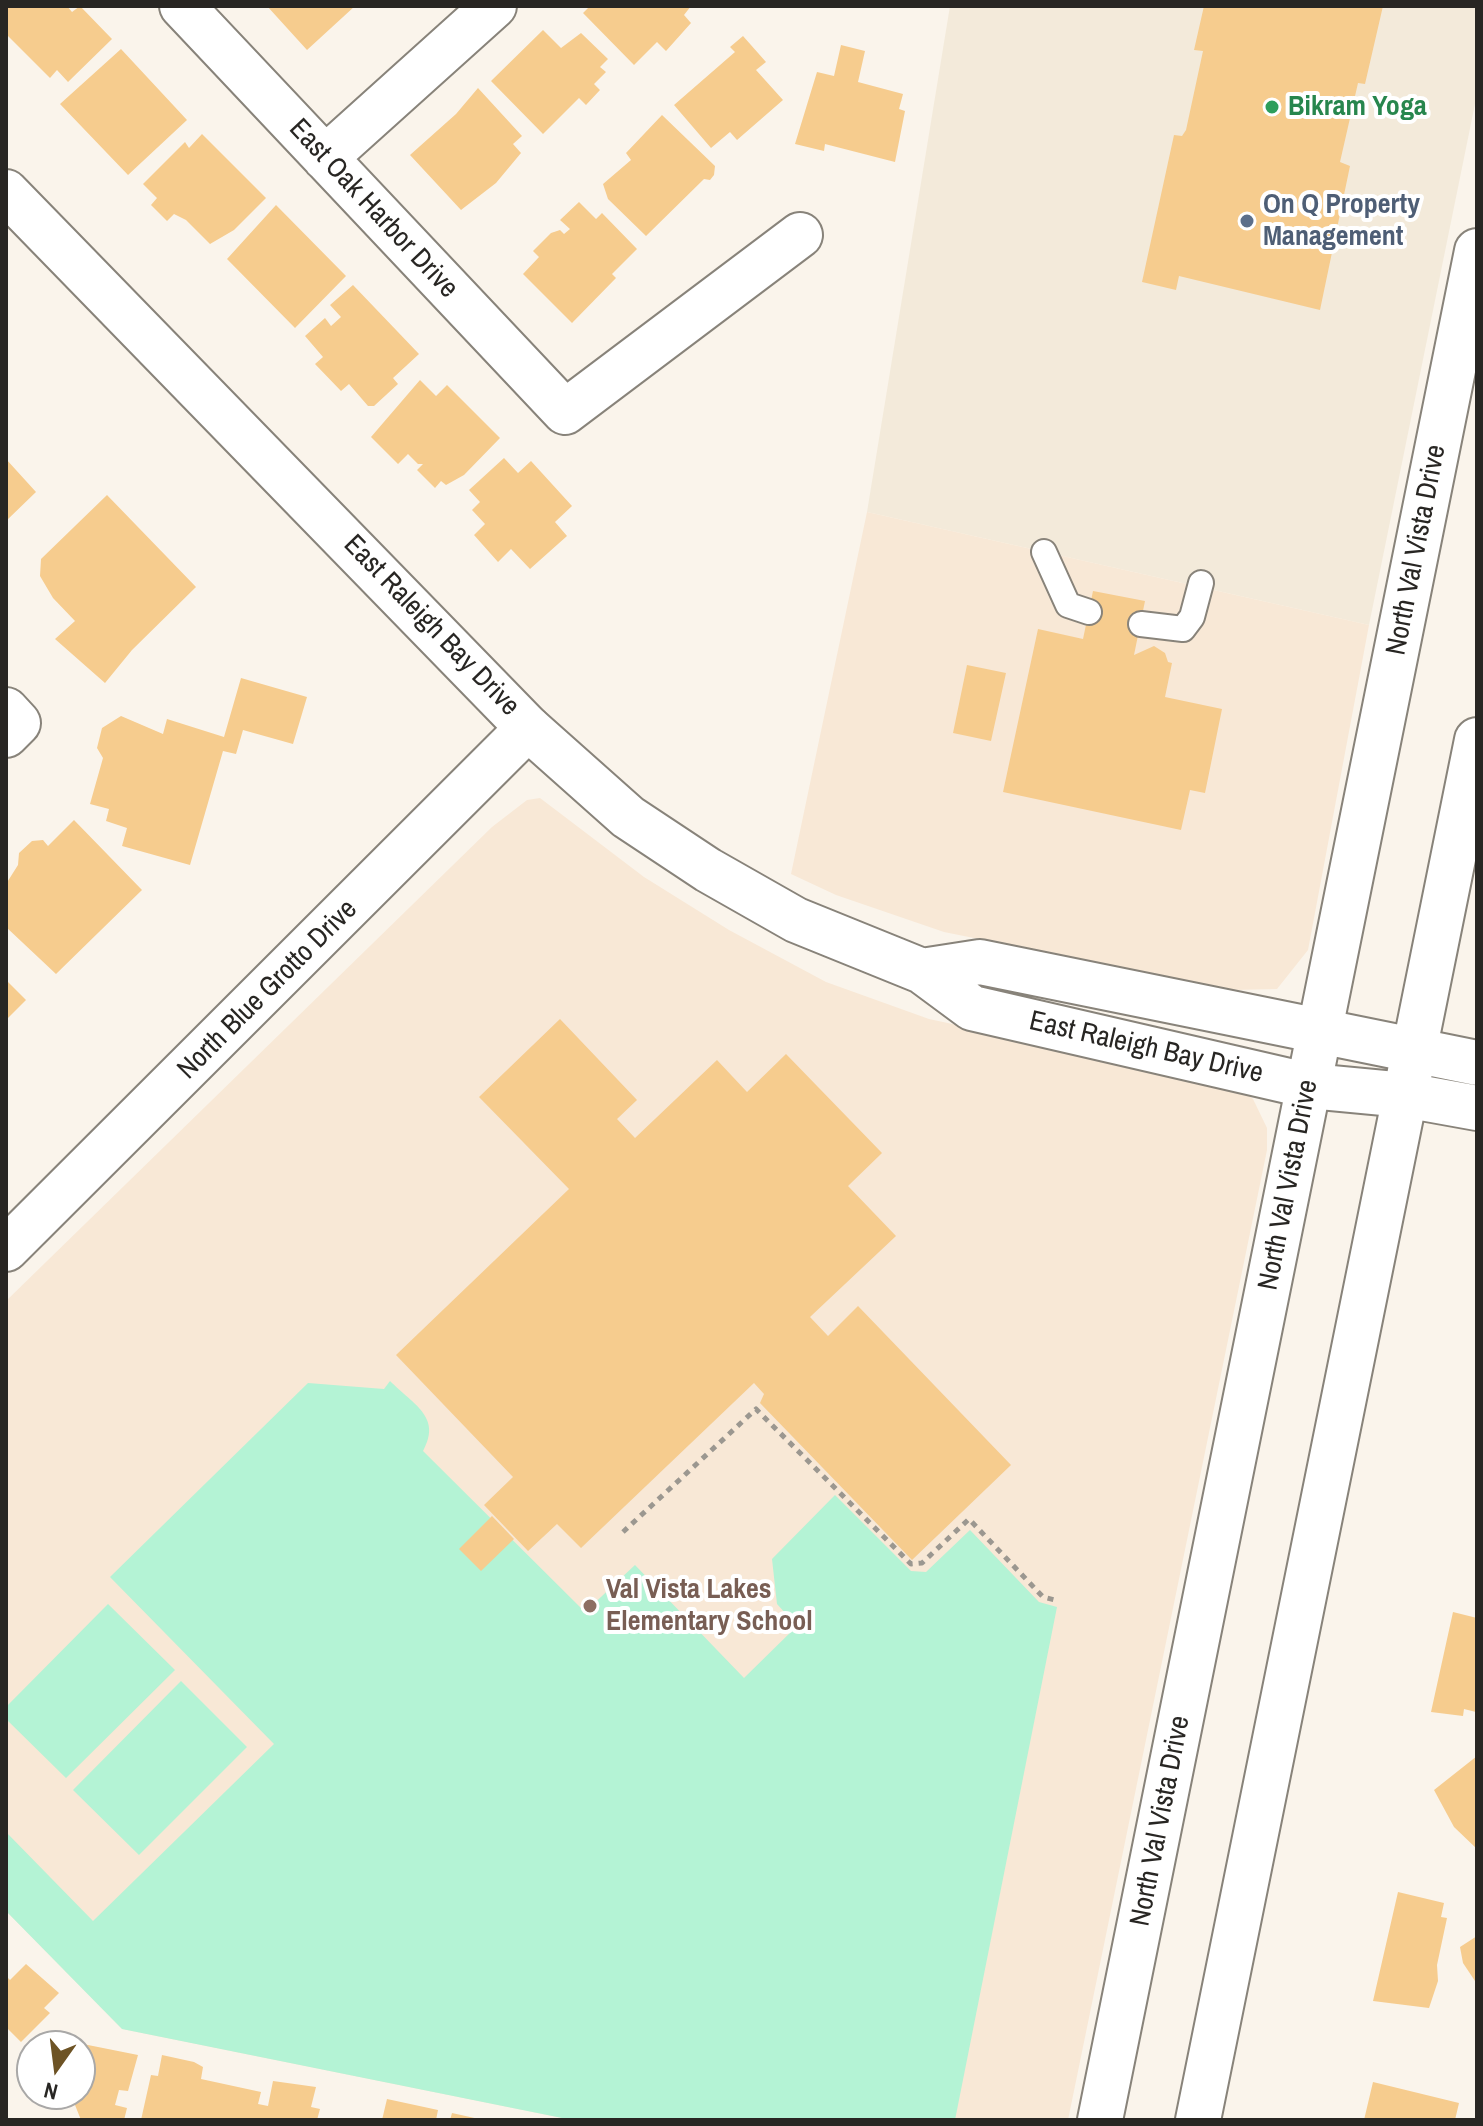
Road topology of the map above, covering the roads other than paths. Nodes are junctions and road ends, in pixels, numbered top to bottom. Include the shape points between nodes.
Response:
1 (182, 6) edge
2 (494, 6) edge
3 (325, 158) junction
4 (6, 192) edge
5 (800, 235) dead end
6 (1477, 251) edge
7 (1044, 552) dead end
8 (1201, 583) dead end
9 (1089, 612) dead end
10 (1141, 624) dead end
11 (528, 728) junction
12 (1477, 740) edge
13 (922, 971) junction
14 (1320, 1033) junction
15 (1414, 1050) junction
16 (1477, 1063) edge
17 (1310, 1086) junction
18 (1405, 1095) junction
19 (1477, 1108) edge
20 (12, 1231) edge
21 (1100, 2120) edge
22 (1198, 2120) edge

1 - 3 street, East Oak Harbor Drive
2 - 3 street
3 - 5 street, East Oak Harbor Drive via 565,412
4 - 11 street, East Raleigh Bay Drive
6 - 14 street, North Val Vista Drive
7 - 9 lane via 1068,605
8 - 10 lane via 1192,617 1183,629
11 - 13 street, East Raleigh Bay Drive via 628,817 708,870 796,920
11 - 20 street, North Blue Grotto Drive
12 - 15 street
13 - 14 street, East Raleigh Bay Drive via 980,962
13 - 17 street, East Raleigh Bay Drive via 972,1008
14 - 15 street, East Raleigh Bay Drive
14 - 17 street, North Val Vista Drive
15 - 16 street, East Raleigh Bay Drive
15 - 18 street
17 - 18 street, East Raleigh Bay Drive
17 - 21 street, North Val Vista Drive
18 - 19 street, East Raleigh Bay Drive
18 - 22 street

